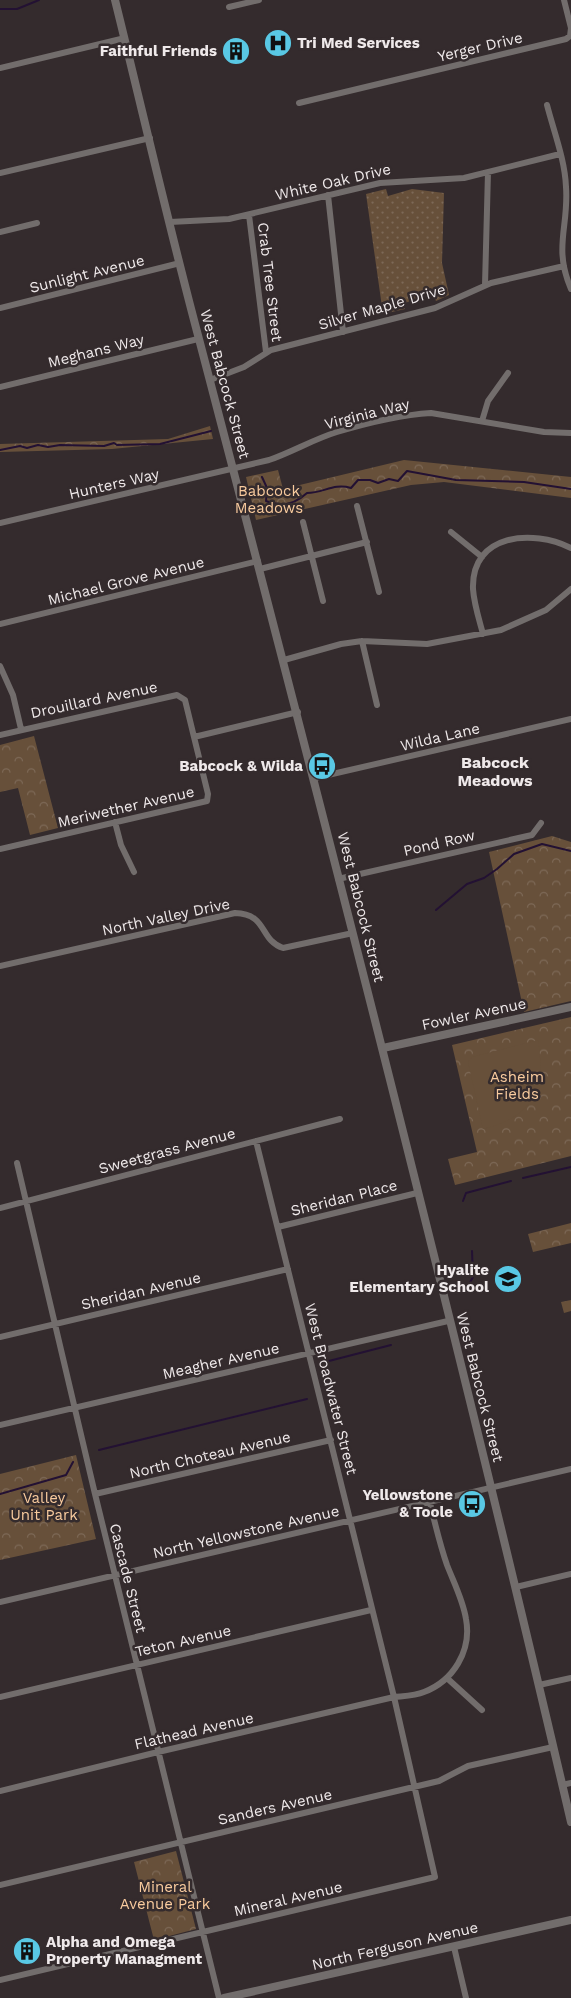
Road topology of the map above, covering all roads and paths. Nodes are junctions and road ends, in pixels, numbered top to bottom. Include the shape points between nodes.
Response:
1 (115, 0) edge
2 (259, 0) edge
3 (564, 0) edge
4 (229, 7) dead end
5 (125, 38) junction
6 (0, 68) edge
7 (300, 103) dead end
8 (547, 105) dead end
9 (150, 138) junction
10 (560, 154) junction
11 (488, 172) junction
12 (0, 173) edge
13 (328, 195) junction
14 (249, 214) junction
15 (170, 222) junction
16 (37, 223) dead end
17 (0, 232) edge
18 (180, 263) junction
19 (564, 266) junction
20 (485, 285) junction
21 (571, 289) edge
22 (0, 308) edge
23 (342, 332) junction
24 (198, 339) junction
25 (266, 352) junction
26 (508, 373) dead end
27 (210, 380) junction
28 (0, 387) edge
29 (482, 421) junction
30 (571, 433) edge
31 (233, 469) junction
32 (358, 506) dead end
33 (303, 522) dead end
34 (0, 523) edge
35 (451, 532) dead end
36 (366, 542) junction
37 (571, 548) edge
38 (311, 556) junction
39 (482, 557) junction
40 (259, 565) junction
41 (571, 589) edge
42 (379, 592) dead end
43 (322, 601) dead end
44 (0, 624) edge
45 (483, 634) junction
46 (362, 641) junction
47 (284, 660) junction
48 (0, 666) edge
49 (377, 705) dead end
50 (298, 712) junction
51 (571, 719) edge
52 (21, 729) junction
53 (0, 735) edge
54 (194, 737) junction
55 (315, 778) junction
56 (115, 822) junction
57 (541, 823) dead end
58 (0, 849) edge
59 (134, 872) dead end
60 (338, 879) junction
61 (352, 933) junction
62 (0, 966) edge
63 (571, 1007) edge
64 (383, 1048) junction
65 (340, 1119) dead end
66 (256, 1141) junction
67 (16, 1163) dead end
68 (416, 1193) junction
69 (26, 1201) junction
70 (0, 1208) edge
71 (278, 1227) junction
72 (288, 1269) junction
73 (448, 1321) junction
74 (56, 1324) junction
75 (0, 1337) edge
76 (309, 1353) junction
77 (74, 1408) junction
78 (0, 1425) edge
79 (331, 1440) junction
80 (571, 1469) edge
81 (491, 1488) junction
82 (95, 1494) junction
83 (430, 1503) junction
84 (351, 1521) junction
85 (571, 1574) edge
86 (115, 1575) junction
87 (516, 1587) junction
88 (0, 1602) edge
89 (371, 1610) junction
90 (137, 1664) junction
91 (571, 1678) edge
92 (448, 1679) junction
93 (539, 1685) junction
94 (0, 1697) edge
95 (394, 1697) junction
96 (482, 1710) dead end
97 (553, 1747) junction
98 (158, 1752) junction
99 (571, 1783) edge
100 (562, 1785) junction
101 (414, 1787) junction
102 (0, 1791) edge
103 (571, 1822) edge
104 (180, 1842) junction
105 (436, 1877) joint
106 (0, 1885) edge
107 (571, 1920) edge
108 (203, 1931) junction
109 (454, 1947) junction
110 (0, 1980) edge
111 (219, 1998) edge
112 (224, 1998) edge
113 (466, 1998) edge

1 - 5 street, West Babcock Street
2 - 4 street
3 - 7 street, Yerger Drive via 571,28 566,39
5 - 6 street
5 - 9 street, West Babcock Street
8 - 10 street
9 - 12 street
9 - 15 street, West Babcock Street
10 - 11 street, White Oak Drive
10 - 19 street via 566,187 562,234
11 - 13 street, White Oak Drive via 449,180 380,183
11 - 20 street
13 - 14 street, White Oak Drive
13 - 23 street
14 - 15 street, White Oak Drive via 207,222
14 - 25 street, Crab Tree Street
15 - 18 street, West Babcock Street
16 - 17 street
18 - 22 street, Sunlight Avenue
18 - 24 street, West Babcock Street
19 - 20 street, Silver Maple Drive
19 - 21 street
20 - 23 street, Silver Maple Drive via 435,308
23 - 25 street, Silver Maple Drive
24 - 27 street, West Babcock Street
24 - 28 street, Meghans Way
25 - 27 street, Silver Maple Drive via 244,367
26 - 29 street via 488,401
27 - 31 street, West Babcock Street
29 - 30 street, Virginia Way via 544,432
29 - 31 street, Virginia Way via 431,413 414,414 336,432 291,453
31 - 34 street, Hunters Way
31 - 40 street, West Babcock Street
32 - 36 street
33 - 38 street
35 - 39 street
36 - 38 street, Michael Grove Avenue
36 - 42 street
37 - 39 street via 558,542 525,536 500,542
38 - 40 street, Michael Grove Avenue
38 - 43 street
39 - 45 street via 473,589
40 - 44 street, Michael Grove Avenue
40 - 47 street, West Babcock Street
41 - 45 street via 546,610
45 - 46 street via 427,644
46 - 47 street
46 - 49 street
47 - 50 street, West Babcock Street
48 - 52 street via 13,696
50 - 54 street
50 - 55 street, West Babcock Street
51 - 55 street, Wilda Lane
52 - 53 street, Drouillard Avenue
52 - 54 street, Drouillard Avenue via 177,695 185,700
54 - 56 street, Meriwether Avenue via 208,794 206,801
55 - 60 street, West Babcock Street
56 - 58 street, Meriwether Avenue
56 - 59 street via 121,845
57 - 60 street, Pond Row via 532,834 523,837
60 - 61 street, West Babcock Street
61 - 62 street, North Valley Drive via 283,948 269,937 257,919 235,913
61 - 64 street, West Babcock Street
63 - 64 street, Fowler Avenue
64 - 68 street, West Babcock Street
65 - 66 street, Sweetgrass Avenue
66 - 69 street, Sweetgrass Avenue
66 - 71 street, West Broadwater Street
67 - 69 street, Cascade Street
68 - 71 street, Sheridan Place
68 - 73 street, West Babcock Street
69 - 70 street, Sweetgrass Avenue
69 - 74 street, Cascade Street
71 - 72 street, West Broadwater Street
72 - 74 street, Sheridan Avenue
72 - 76 street, West Broadwater Street
73 - 76 street, Meagher Avenue
73 - 81 street, West Babcock Street
74 - 75 street, Sheridan Avenue
74 - 77 street, Cascade Street
76 - 77 street, Meagher Avenue
76 - 79 street, West Broadwater Street
77 - 78 street, Meagher Avenue
77 - 82 street, Cascade Street
79 - 82 street, North Choteau Avenue
79 - 84 street, West Broadwater Street
80 - 81 street, North Yellowstone Avenue
81 - 83 street, North Yellowstone Avenue
81 - 87 street, West Babcock Street
82 - 86 street, Cascade Street
83 - 84 street, North Yellowstone Avenue
83 - 92 street via 467,1622 460,1663
84 - 86 street, North Yellowstone Avenue
84 - 89 street, West Broadwater Street
85 - 87 street
86 - 88 street, North Yellowstone Avenue
86 - 90 street, Cascade Street
87 - 93 street, West Babcock Street
89 - 90 street, Teton Avenue
89 - 95 street, West Broadwater Street
90 - 94 street, Teton Avenue
90 - 98 street, Cascade Street
91 - 93 street
92 - 95 street, Flathead Avenue via 423,1693
92 - 96 street
93 - 97 street, West Babcock Street
95 - 98 street, Flathead Avenue
95 - 101 street, West Broadwater Street
97 - 100 street, West Babcock Street
97 - 101 street, Sanders Avenue via 468,1766 439,1781
98 - 102 street, Flathead Avenue
98 - 104 street, Cascade Street
99 - 100 street
100 - 103 street, West Babcock Street
101 - 104 street, Sanders Avenue
101 - 105 street, West Broadwater Street
104 - 106 street, Sanders Avenue
104 - 108 street, Cascade Street
105 - 108 street, Mineral Avenue
107 - 109 street, North Ferguson Avenue
108 - 110 street, Mineral Avenue
108 - 111 street, Cascade Street
109 - 112 street, North Ferguson Avenue
109 - 113 street

